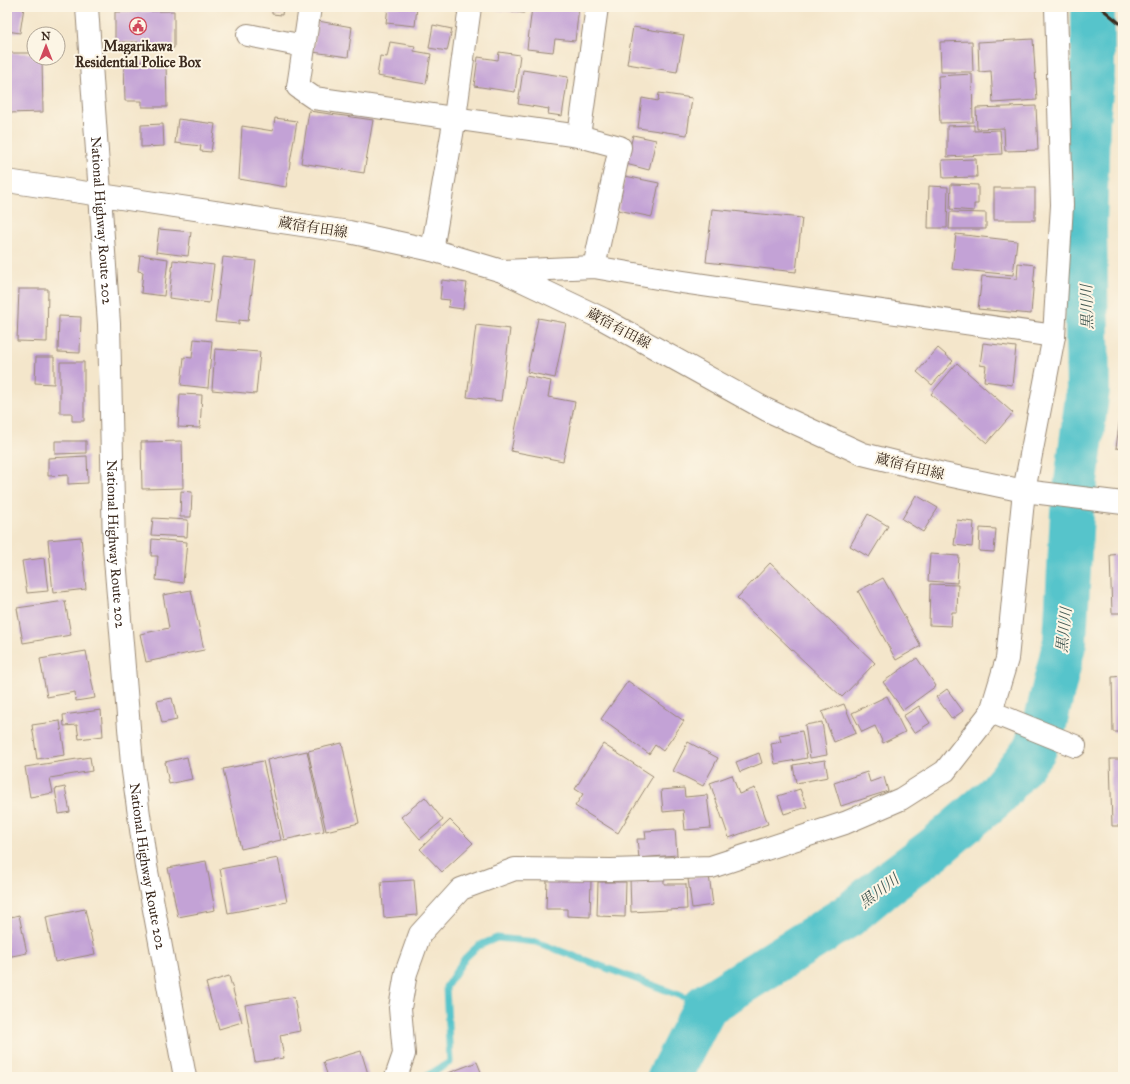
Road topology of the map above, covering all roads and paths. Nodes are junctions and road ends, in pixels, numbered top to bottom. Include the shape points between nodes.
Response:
1 (87, 7) edge
2 (310, 7) edge
3 (470, 7) edge
4 (597, 7) edge
5 (1056, 7) edge
6 (248, 36) dead end
7 (304, 46) junction
8 (455, 117) junction
9 (579, 136) junction
10 (7, 181) edge
11 (100, 194) junction
12 (432, 250) junction
13 (594, 267) junction
14 (502, 271) junction
15 (1054, 336) junction
16 (1024, 491) junction
17 (1118, 503) edge
18 (991, 712) junction
19 (1076, 746) dead end
20 (185, 1077) edge
21 (396, 1077) edge

1 - 11 main road, National Highway Route 202
2 - 7 main road
3 - 8 main road
4 - 9 main road
5 - 15 main road via 1062,204
6 - 7 main road
7 - 8 main road via 298,87 314,98
8 - 9 main road
8 - 12 main road
9 - 13 main road via 620,147
10 - 11 main road, 蔵宿有田線
11 - 12 main road, 蔵宿有田線 via 349,232
11 - 20 main road, National Highway Route 202 via 109,324 114,547 132,764 146,866
12 - 14 main road, 蔵宿有田線
13 - 14 main road
13 - 15 main road
14 - 16 main road, 蔵宿有田線 via 603,319 767,410 863,454
15 - 16 main road
16 - 17 main road, 蔵宿有田線
16 - 18 main road via 1007,659
18 - 19 main road
18 - 21 main road via 945,771 901,799 837,826 711,867 515,869 462,889 420,934 409,967 400,1008 404,1054

